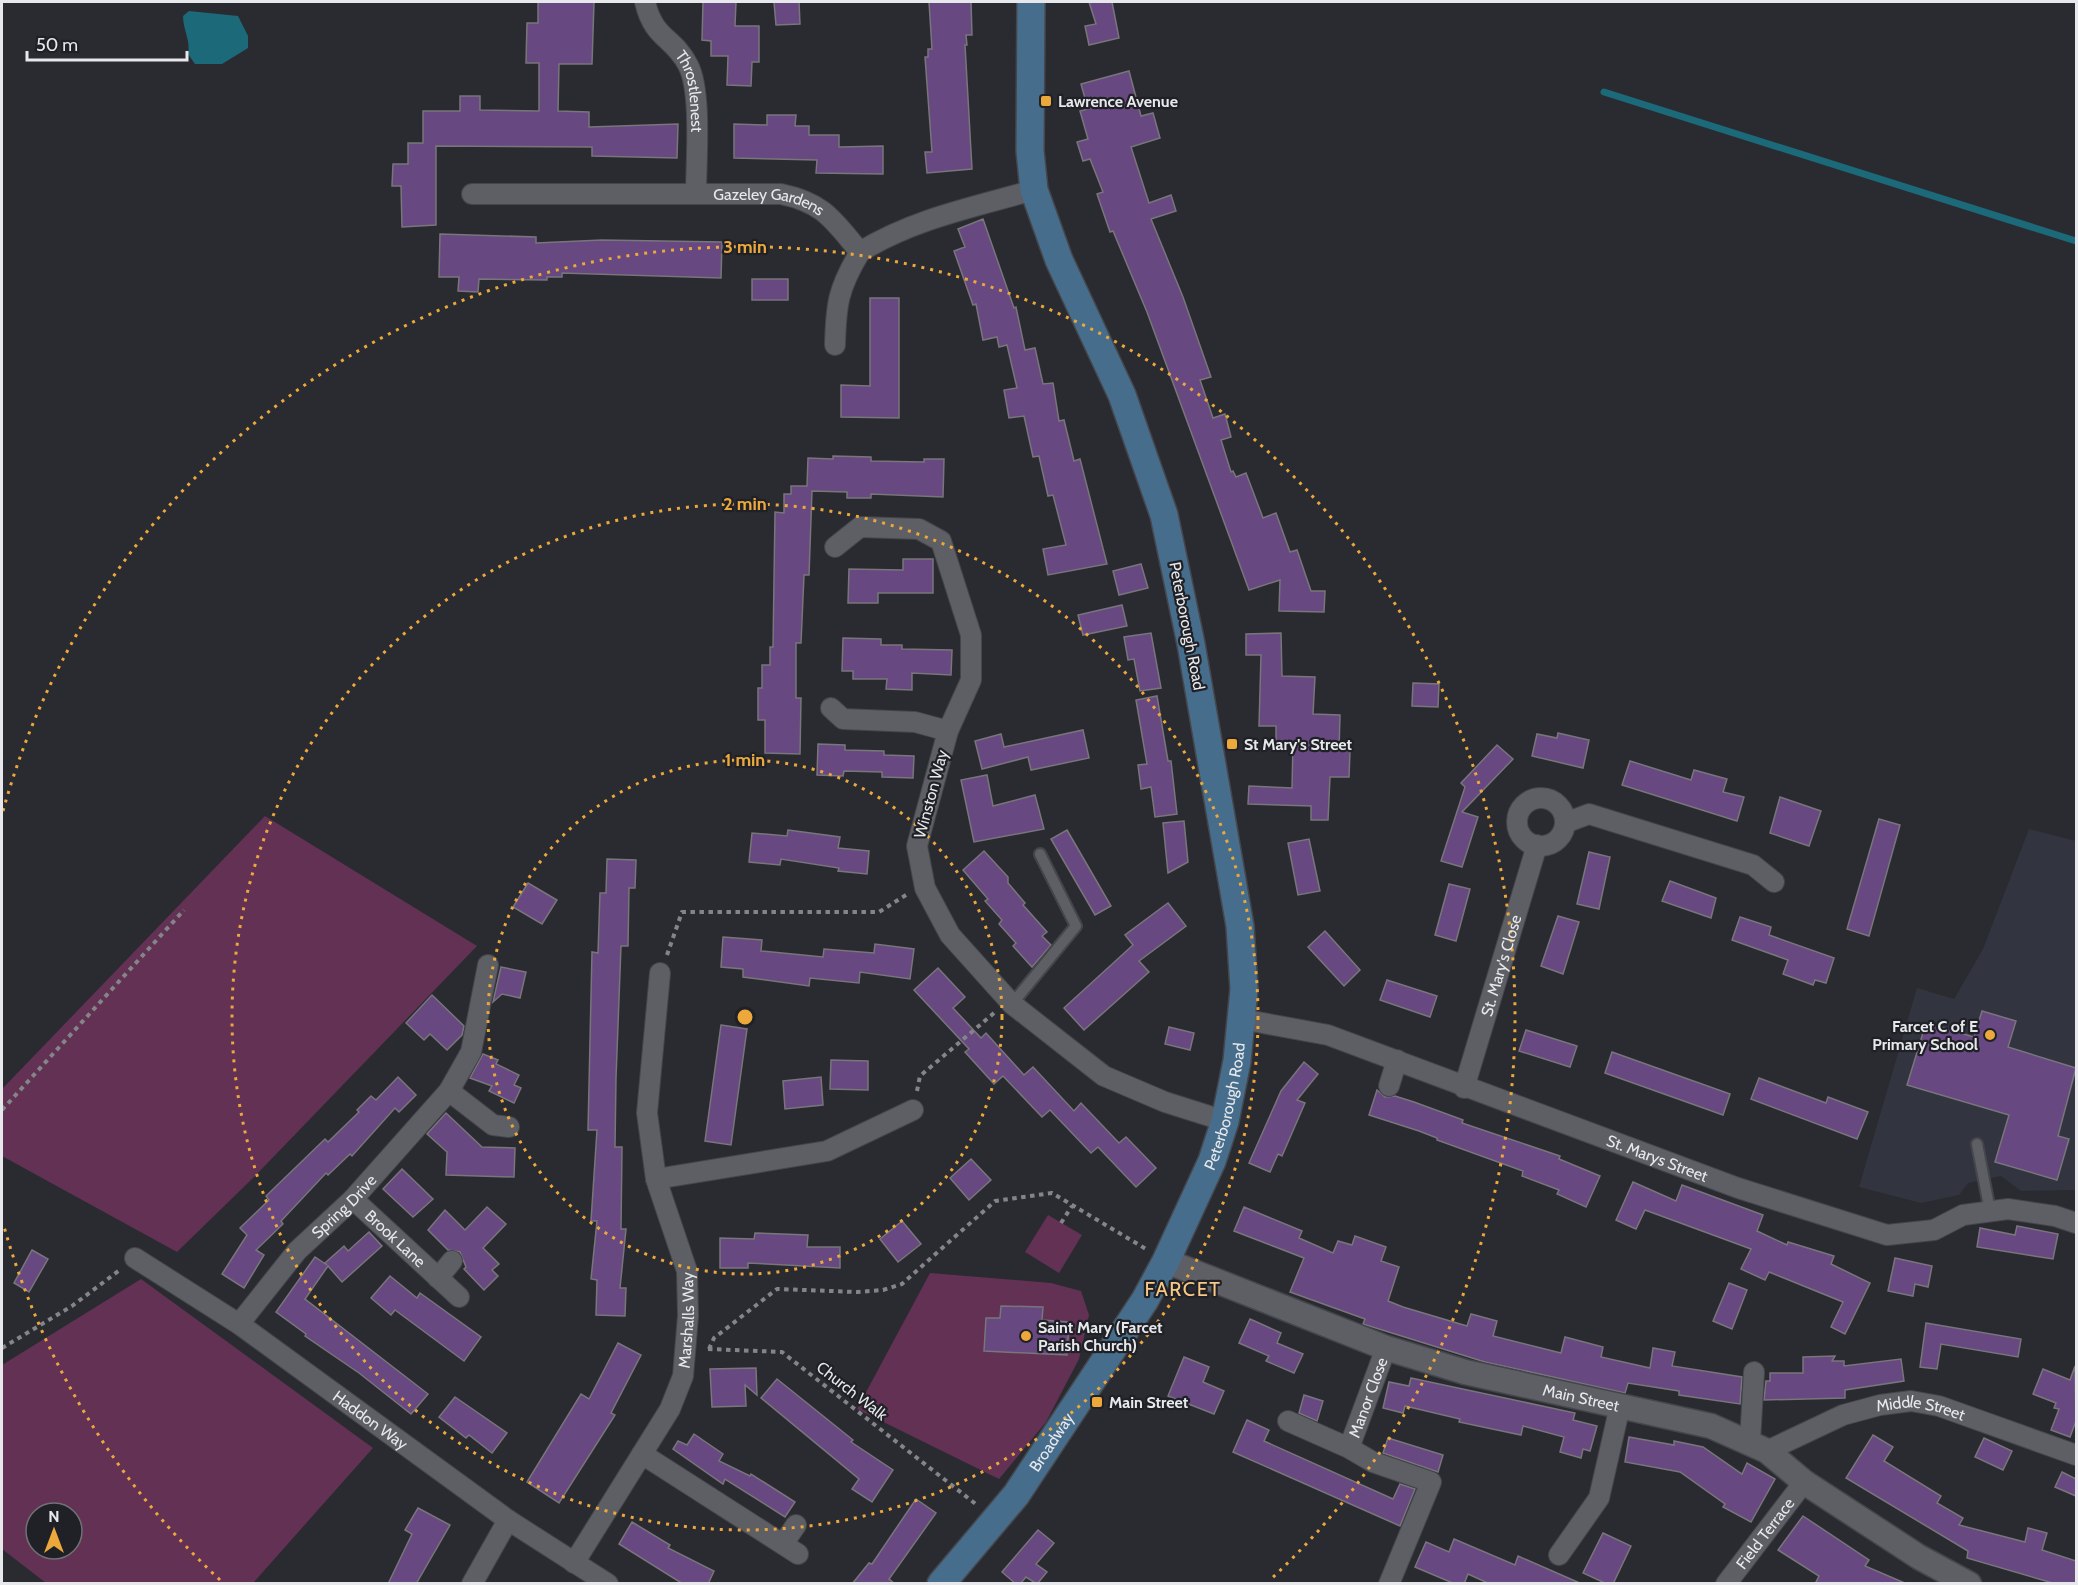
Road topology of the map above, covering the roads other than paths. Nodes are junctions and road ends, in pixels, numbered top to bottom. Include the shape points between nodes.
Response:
1 (645, 2) edge
2 (1031, 2) edge
3 (1034, 190) junction
4 (472, 194) dead end
5 (696, 194) junction
6 (860, 252) junction
7 (835, 345) dead end
8 (835, 547) dead end
9 (831, 708) dead end
10 (948, 731) junction
11 (1565, 823) junction
12 (1537, 845) junction
13 (1040, 854) dead end
14 (1774, 882) dead end
15 (488, 965) dead end
16 (660, 974) road end
17 (1010, 1002) junction
18 (1241, 1019) junction
19 (1397, 1060) junction
20 (1389, 1086) dead end
21 (1464, 1088) junction
22 (449, 1091) junction
23 (913, 1110) road end
24 (1225, 1121) junction
25 (509, 1127) dead end
26 (1977, 1144) dead end
27 (656, 1179) junction
28 (353, 1199) junction
29 (1990, 1211) junction
30 (2076, 1223) edge
31 (1159, 1257) junction
32 (135, 1258) road end
33 (452, 1261) dead end
34 (438, 1278) junction
35 (459, 1297) dead end
36 (239, 1324) junction
37 (1386, 1348) junction
38 (1754, 1372) dead end
39 (1620, 1406) junction
40 (1288, 1421) dead end
41 (1759, 1446) junction
42 (1349, 1448) junction
43 (642, 1454) junction
44 (2076, 1455) edge
45 (1804, 1482) junction
46 (508, 1521) junction
47 (796, 1525) dead end
48 (1559, 1556) dead end
49 (574, 1563) junction
50 (472, 1584) edge
51 (608, 1584) edge
52 (941, 1584) edge
53 (1389, 1584) edge
54 (1726, 1584) edge
55 (1969, 1584) edge

1 - 5 street, Throstlenest via 650,22 689,67 695,90
2 - 3 main road, Peterborough Road via 1030,151
3 - 6 street via 912,225
3 - 18 main road, Peterborough Road via 1059,260 1122,395 1164,515 1191,644 1240,926 1244,989
4 - 5 street, Gazeley Gardens
5 - 6 street, Gazeley Gardens via 781,194 805,199 827,213
6 - 7 street via 836,303
8 - 10 street, Winston Way via 860,527 919,529 940,542 970,635 971,680
9 - 10 street via 843,718 915,722
10 - 17 street, Winston Way via 917,846 917,890 950,935
11 - 12 street via 1552,843
11 - 12 street via 1556,802 1541,798 1526,802 1518,815 1519,831
11 - 14 street via 1590,814 1753,865
12 - 21 street, St. Mary's Close
13 - 17 lane via 1076,926
15 - 22 street, Spring Drive via 477,984 471,1052
16 - 27 street, Marshalls Way via 647,1113
17 - 24 street, Winston Way via 1104,1076 1165,1102
18 - 19 street, St. Marys Street via 1328,1035
18 - 24 main road, Peterborough Road
19 - 20 street
19 - 21 street, St. Marys Street
21 - 29 street, St. Marys Street via 1738,1188 1887,1235 1934,1230 1963,1215
22 - 25 street via 493,1125
22 - 28 street, Spring Drive
23 - 27 street via 827,1151
24 - 31 main road, Peterborough Road via 1212,1161
26 - 29 lane
27 - 43 street, Marshalls Way via 687,1271 686,1348 683,1376 670,1409
28 - 34 street, Brook Lane
28 - 36 street, Spring Drive via 297,1251
29 - 30 street, St. Marys Street via 2008,1209
31 - 37 street, Main Street
31 - 52 main road, Broadway via 1145,1300 1017,1496
32 - 36 street, Haddon Way
33 - 34 street, Brook Lane
34 - 35 street, Brook Lane
36 - 46 street, Haddon Way
37 - 39 street, Main Street via 1465,1372
37 - 42 street, Manor Close
38 - 41 street
39 - 41 street, Main Street via 1711,1425
39 - 48 street via 1599,1498
40 - 42 street, Manor Close
41 - 44 street, Middle Street via 1843,1415 1911,1401 1939,1406
41 - 45 street, Main Street
42 - 53 street, Manor Close via 1373,1462 1431,1482
43 - 47 street via 791,1549
43 - 49 street, Marshalls Way
45 - 54 street, Field Terrace
45 - 55 street, Main Street via 1919,1557
46 - 49 street, Haddon Way
46 - 50 street
49 - 51 street, Haddon Way

